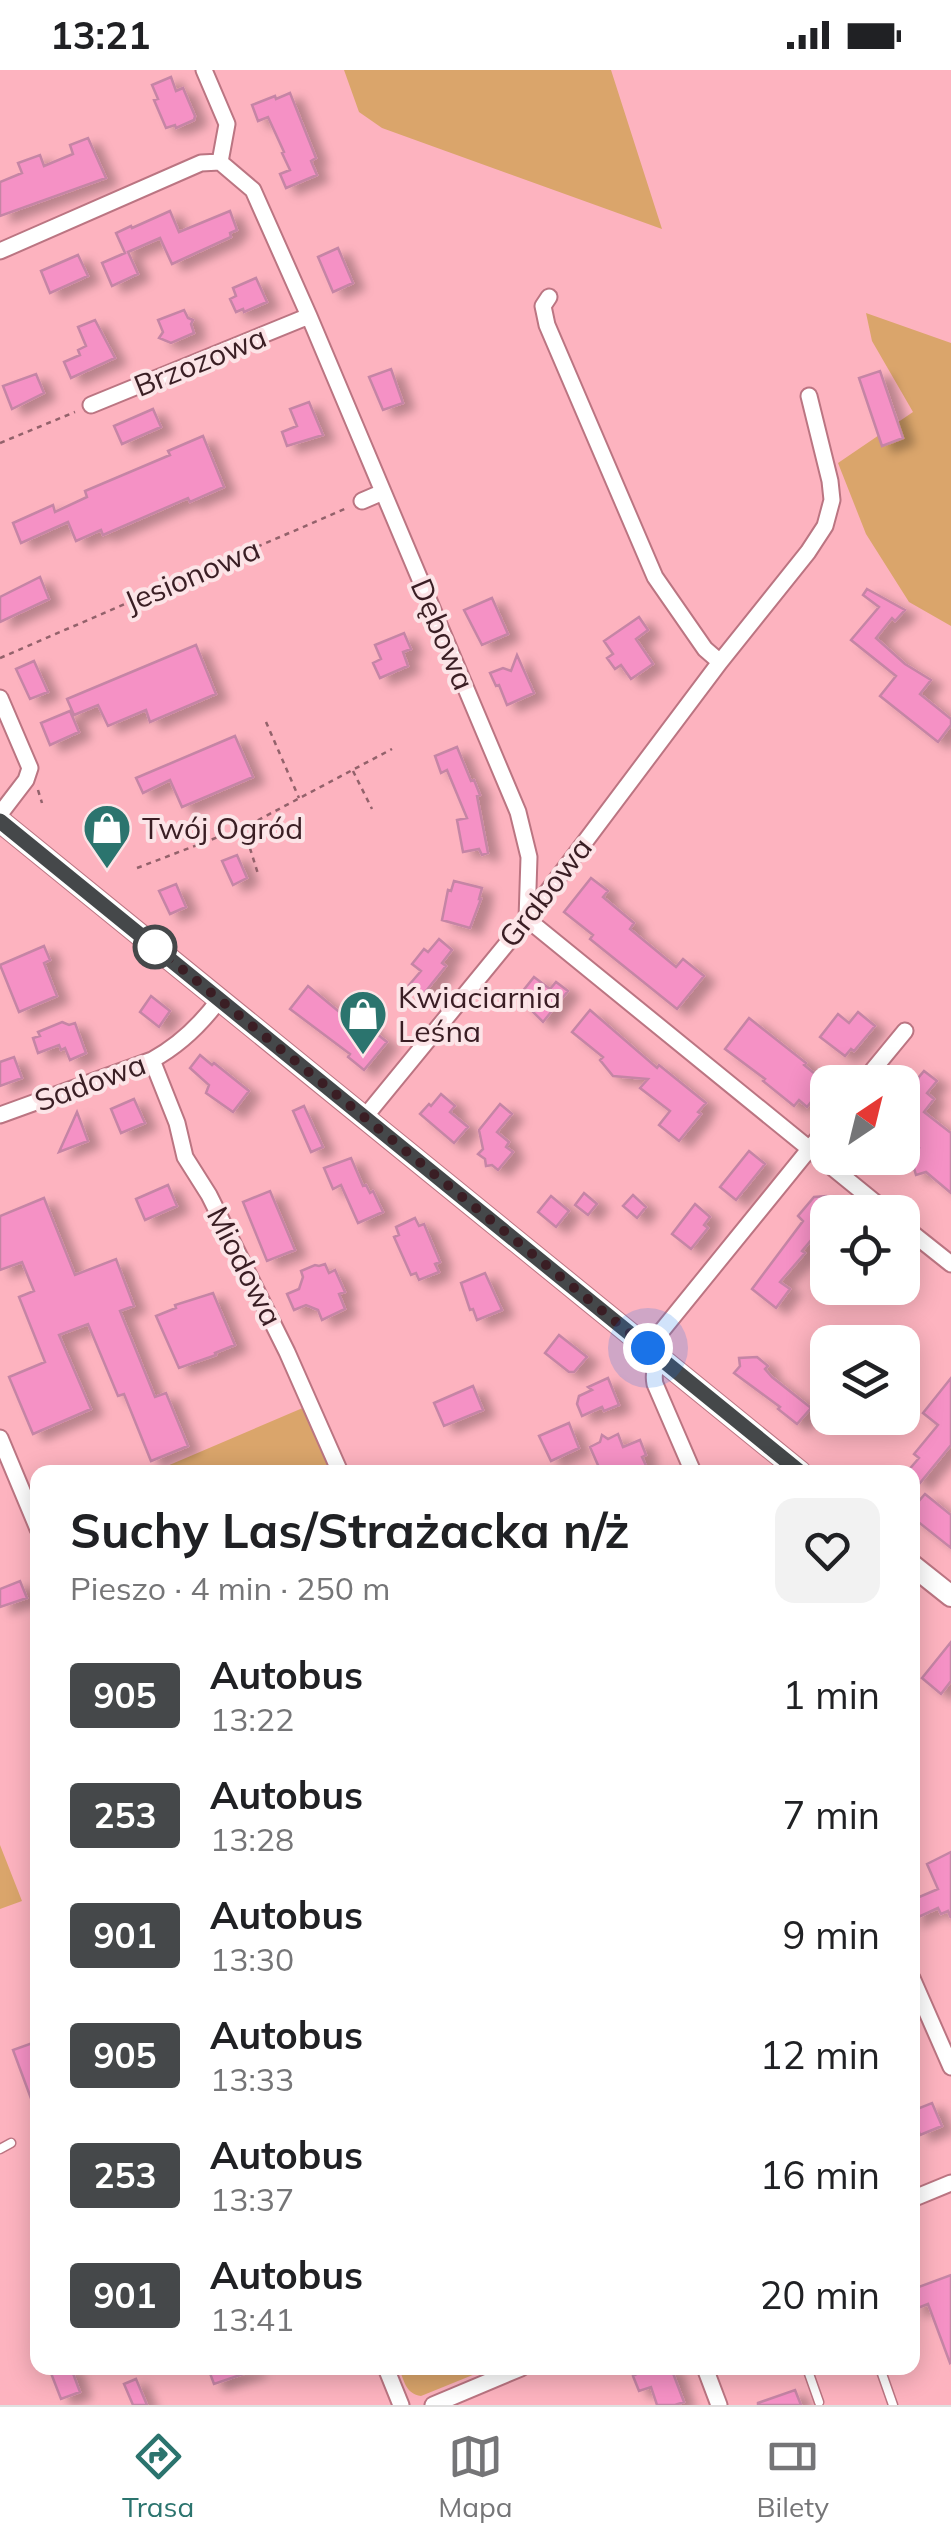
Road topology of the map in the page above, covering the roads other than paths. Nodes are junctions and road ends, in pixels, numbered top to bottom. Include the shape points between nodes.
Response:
1 (204, 70) edge
2 (220, 162) junction
3 (0, 251) edge
4 (549, 297) dead end
5 (309, 316) junction
6 (808, 396) dead end
7 (90, 406) road end
8 (383, 492) junction
9 (362, 501) road end
10 (720, 662) junction
11 (0, 698) edge
12 (0, 817) edge
13 (527, 918) junction
14 (220, 1000) junction
15 (905, 1031) dead end
16 (152, 1060) junction
17 (877, 1065) edge
18 (0, 1116) edge
19 (364, 1118) junction
20 (809, 1149) junction
21 (866, 1195) edge
22 (920, 1239) edge
23 (951, 1264) edge
24 (654, 1354) junction
25 (0, 1438) edge
26 (337, 1465) edge
27 (690, 1465) edge
28 (791, 1465) edge
29 (30, 1510) edge
30 (920, 1571) edge
31 (951, 1596) edge
32 (920, 1996) edge
33 (951, 2067) edge
34 (11, 2143) dead end
35 (0, 2149) edge
36 (951, 2183) edge
37 (920, 2196) edge
38 (389, 2375) edge
39 (504, 2375) edge
40 (708, 2375) edge
41 (809, 2375) edge
42 (882, 2375) edge
43 (819, 2402) dead end
44 (402, 2405) edge
45 (433, 2405) edge
46 (719, 2405) edge
47 (893, 2405) edge

1 - 2 street via 228,124
2 - 3 street via 201,163
2 - 5 street, Dębowa via 253,190
4 - 10 street via 543,306 547,326 655,577
5 - 7 street, Brzozowa
5 - 8 street, Dębowa
6 - 10 street, Grabowa via 830,481 830,512 808,552
8 - 9 street
8 - 13 street, Dębowa via 518,812 529,857
10 - 13 street, Grabowa
11 - 12 street via 30,768
12 - 14 street
13 - 19 street, Grabowa
13 - 20 street
14 - 16 street, Sadowa
14 - 19 street
15 - 17 street
16 - 18 street, Sadowa
16 - 26 street, Miodowa via 185,1157 287,1352
19 - 24 street
20 - 21 street
20 - 24 street
22 - 23 street
24 - 27 street via 655,1384
24 - 28 street
25 - 29 street
30 - 31 street
32 - 33 street
34 - 35 lane
36 - 37 street
38 - 44 street
39 - 45 street
40 - 46 street
41 - 43 lane
42 - 47 lane

